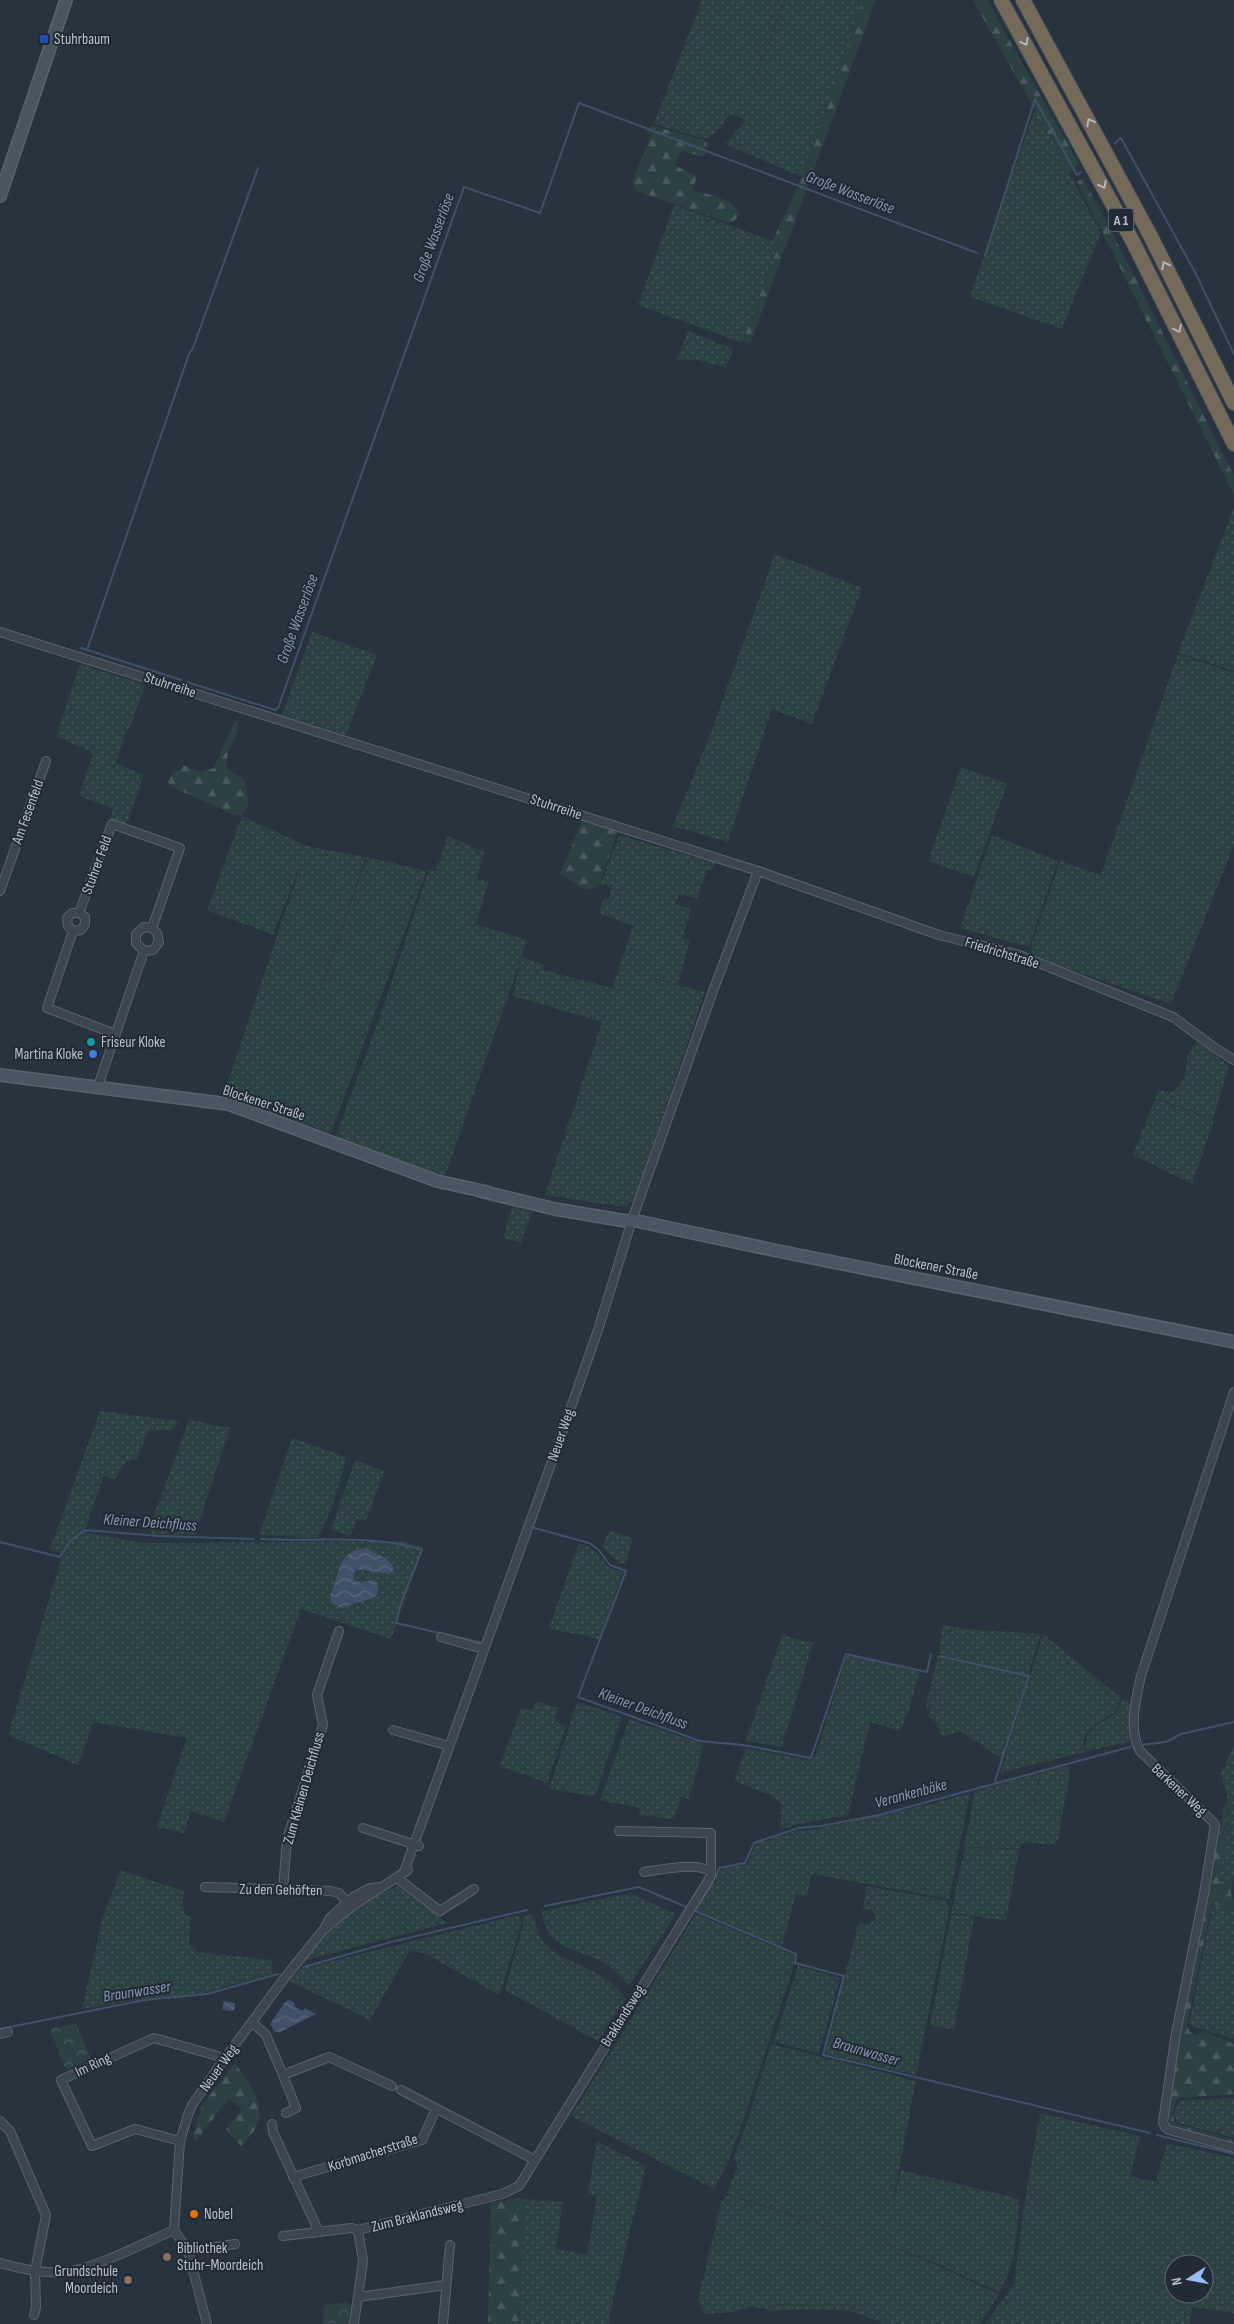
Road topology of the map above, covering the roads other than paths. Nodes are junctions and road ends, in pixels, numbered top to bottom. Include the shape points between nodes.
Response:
1 (66, 0) edge
2 (1001, 0) edge
3 (1023, 0) edge
4 (0, 196) edge
5 (1234, 403) edge
6 (1234, 444) edge
7 (0, 632) edge
8 (46, 761) dead end
9 (758, 871) junction
10 (0, 891) edge
11 (79, 913) junction
12 (152, 928) junction
13 (73, 931) junction
14 (144, 951) junction
15 (115, 1034) junction
16 (1234, 1060) edge
17 (0, 1075) edge
18 (98, 1086) junction
19 (632, 1220) junction
20 (1234, 1342) edge
21 (1234, 1392) edge
22 (339, 1631) dead end
23 (441, 1637) dead end
24 (485, 1645) junction
25 (393, 1730) dead end
26 (449, 1746) junction
27 (363, 1828) dead end
28 (619, 1832) dead end
29 (417, 1845) junction
30 (644, 1872) dead end
31 (711, 1872) junction
32 (397, 1878) junction
33 (205, 1887) dead end
34 (474, 1889) dead end
35 (283, 1890) junction
36 (349, 1904) junction
37 (253, 2023) junction
38 (225, 2058) junction
39 (283, 2075) junction
40 (392, 2086) dead end
41 (401, 2090) dead end
42 (436, 2110) junction
43 (286, 2113) dead end
44 (0, 2121) edge
45 (272, 2124) dead end
46 (180, 2141) junction
47 (1234, 2148) edge
48 (533, 2159) junction
49 (293, 2177) junction
50 (174, 2230) junction
51 (358, 2230) junction
52 (320, 2232) junction
53 (283, 2236) dead end
54 (235, 2244) dead end
55 (450, 2245) dead end
56 (188, 2252) junction
57 (0, 2263) edge
58 (35, 2271) junction
59 (446, 2285) junction
60 (358, 2297) junction
61 (34, 2316) dead end
62 (208, 2324) edge
63 (354, 2324) edge
64 (444, 2324) edge

1 - 4 street
2 -> 6 highway, A 1 via 1132,240
5 -> 3 highway, A 1 via 1119,176
7 - 9 street, Stuhrreihe
8 - 10 street, Am Fesenfeld
9 - 16 street, Friedrichstraße via 938,935 1020,955 1173,1017
9 - 19 street
11 - 12 street, Stuhrer Feld via 112,824 180,848
11 - 13 street, Stuhrer Feld via 72,913 67,918
11 - 13 street, Stuhrer Feld via 85,917 86,924 81,930
12 - 14 street, Stuhrer Feld via 157,932 159,942 153,950
12 - 14 street via 144,927 136,934 137,946
13 - 15 street, Stuhrer Feld via 47,1008
14 - 15 street, Stuhrer Feld
15 - 18 street, Stuhrer Feld
17 - 18 street, Blockener Straße
18 - 19 street, Blockener Straße via 228,1104 437,1181 480,1192 599,1209
19 - 20 street, Blockener Straße
19 - 24 street, Neuer Weg via 598,1330
21 - 47 street, Barkener Weg via 1142,1676 1134,1718 1140,1751 1215,1824 1163,2122 1169,2130
22 - 35 street, Zum Kleinen Deichfluss via 317,1695 323,1726 287,1839
23 - 24 street
24 - 26 street, Neuer Weg
25 - 26 street
26 - 29 street, Neuer Weg
27 - 29 street
28 - 31 street, Braklandsweg via 711,1833
29 - 32 street, Neuer Weg via 416,1858
30 - 31 street via 689,1867 707,1868
31 - 48 street, Braklandsweg via 703,1891
32 - 34 street via 440,1911
32 - 36 street, Neuer Weg via 381,1887 370,1888
33 - 35 street, Zu den Gehöften
35 - 36 street, Zu den Gehöften via 331,1891 339,1893
36 - 37 street, Neuer Weg via 330,1918
37 - 38 street, Neuer Weg
37 - 39 street via 266,2035
38 - 46 street, Neuer Weg via 192,2105
38 - 46 street, Im Ring via 154,2038 61,2080 92,2146 134,2129
39 - 40 street via 329,2057
39 - 43 street via 296,2108
41 - 42 street
42 - 48 street
42 - 49 street, Korbmacherstraße via 422,2140
44 - 58 street via 10,2132 46,2215
45 - 49 street via 272,2132
46 - 50 street, Neuer Weg
48 - 51 street, Zum Braklandsweg via 519,2186 502,2194
49 - 52 street
50 - 56 street
50 - 58 street via 80,2269
51 - 52 street, Zum Braklandsweg
51 - 60 street via 362,2261
52 - 53 street, Zum Braklandsweg
54 - 56 street
55 - 59 street
56 - 62 street
57 - 58 street
58 - 61 street
59 - 60 street
59 - 64 street
60 - 63 street

